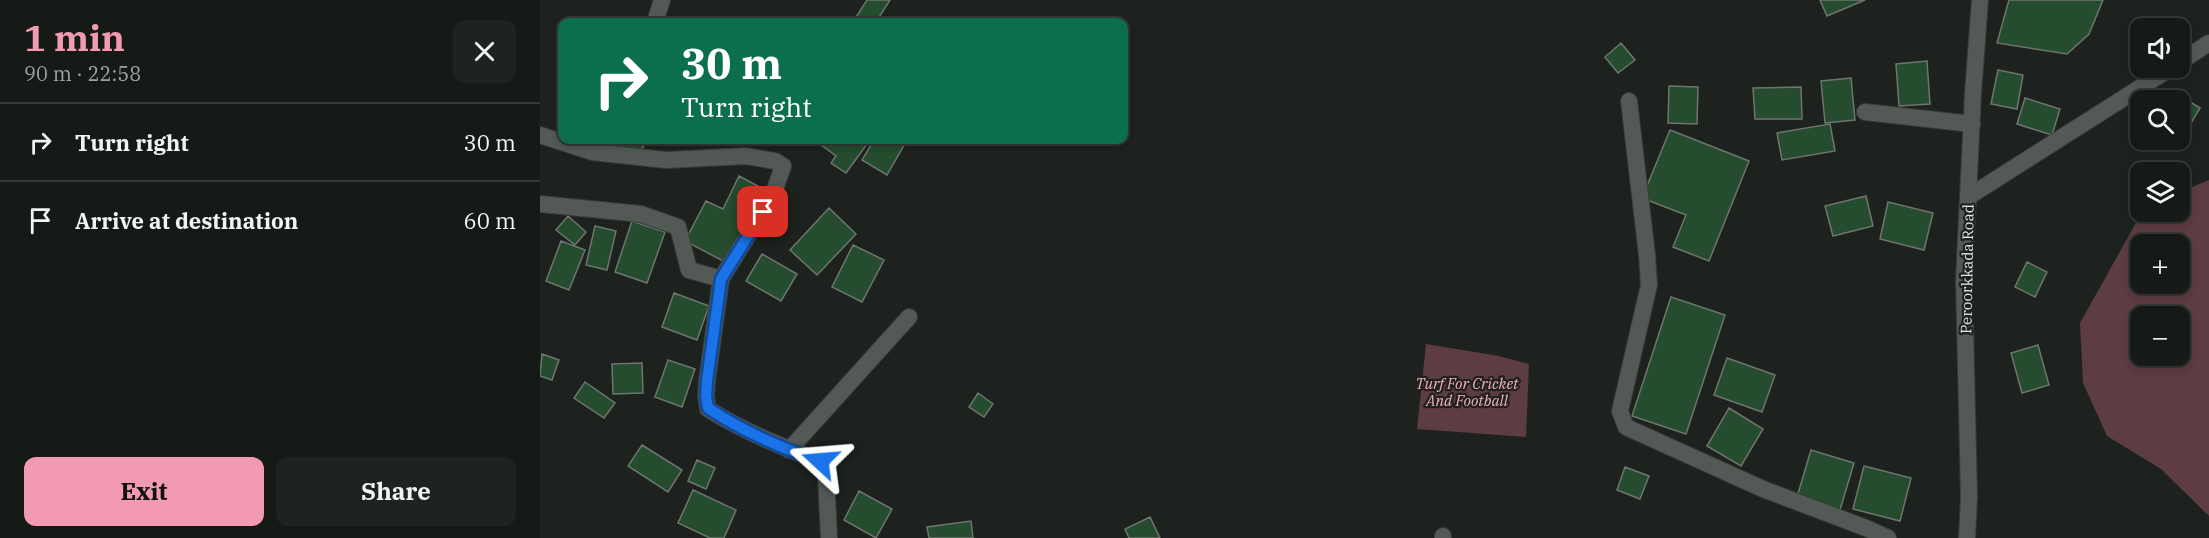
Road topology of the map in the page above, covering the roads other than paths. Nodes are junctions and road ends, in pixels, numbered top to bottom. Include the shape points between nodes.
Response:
1 (662, 0) edge
2 (1980, 0) edge
3 (656, 18) edge
4 (2209, 43) edge
5 (2190, 55) edge
6 (2155, 78) edge
7 (1629, 101) dead end
8 (1865, 112) dead end
9 (1972, 124) junction
10 (540, 135) edge
11 (558, 141) edge
12 (568, 144) edge
13 (603, 146) edge
14 (1968, 198) junction
15 (540, 204) edge
16 (721, 279) junction
17 (909, 317) dead end
18 (789, 450) junction
19 (829, 538) edge
20 (1888, 538) edge
21 (1967, 538) edge

1 - 3 street
2 - 9 street, Peroorkkada Road
4 - 5 street
6 - 14 street
7 - 20 street via 1649,285 1620,411 1626,427 1763,489
8 - 9 street
9 - 14 street, Peroorkkada Road
10 - 11 street
12 - 13 street via 592,152
13 - 16 street via 666,160 746,156 783,166 773,195
14 - 21 street, Peroorkkada Road via 1964,281
15 - 16 street via 642,214 678,227 689,270
16 - 18 street via 707,381 708,408 728,422
17 - 18 street
18 - 19 street via 820,461 826,475

